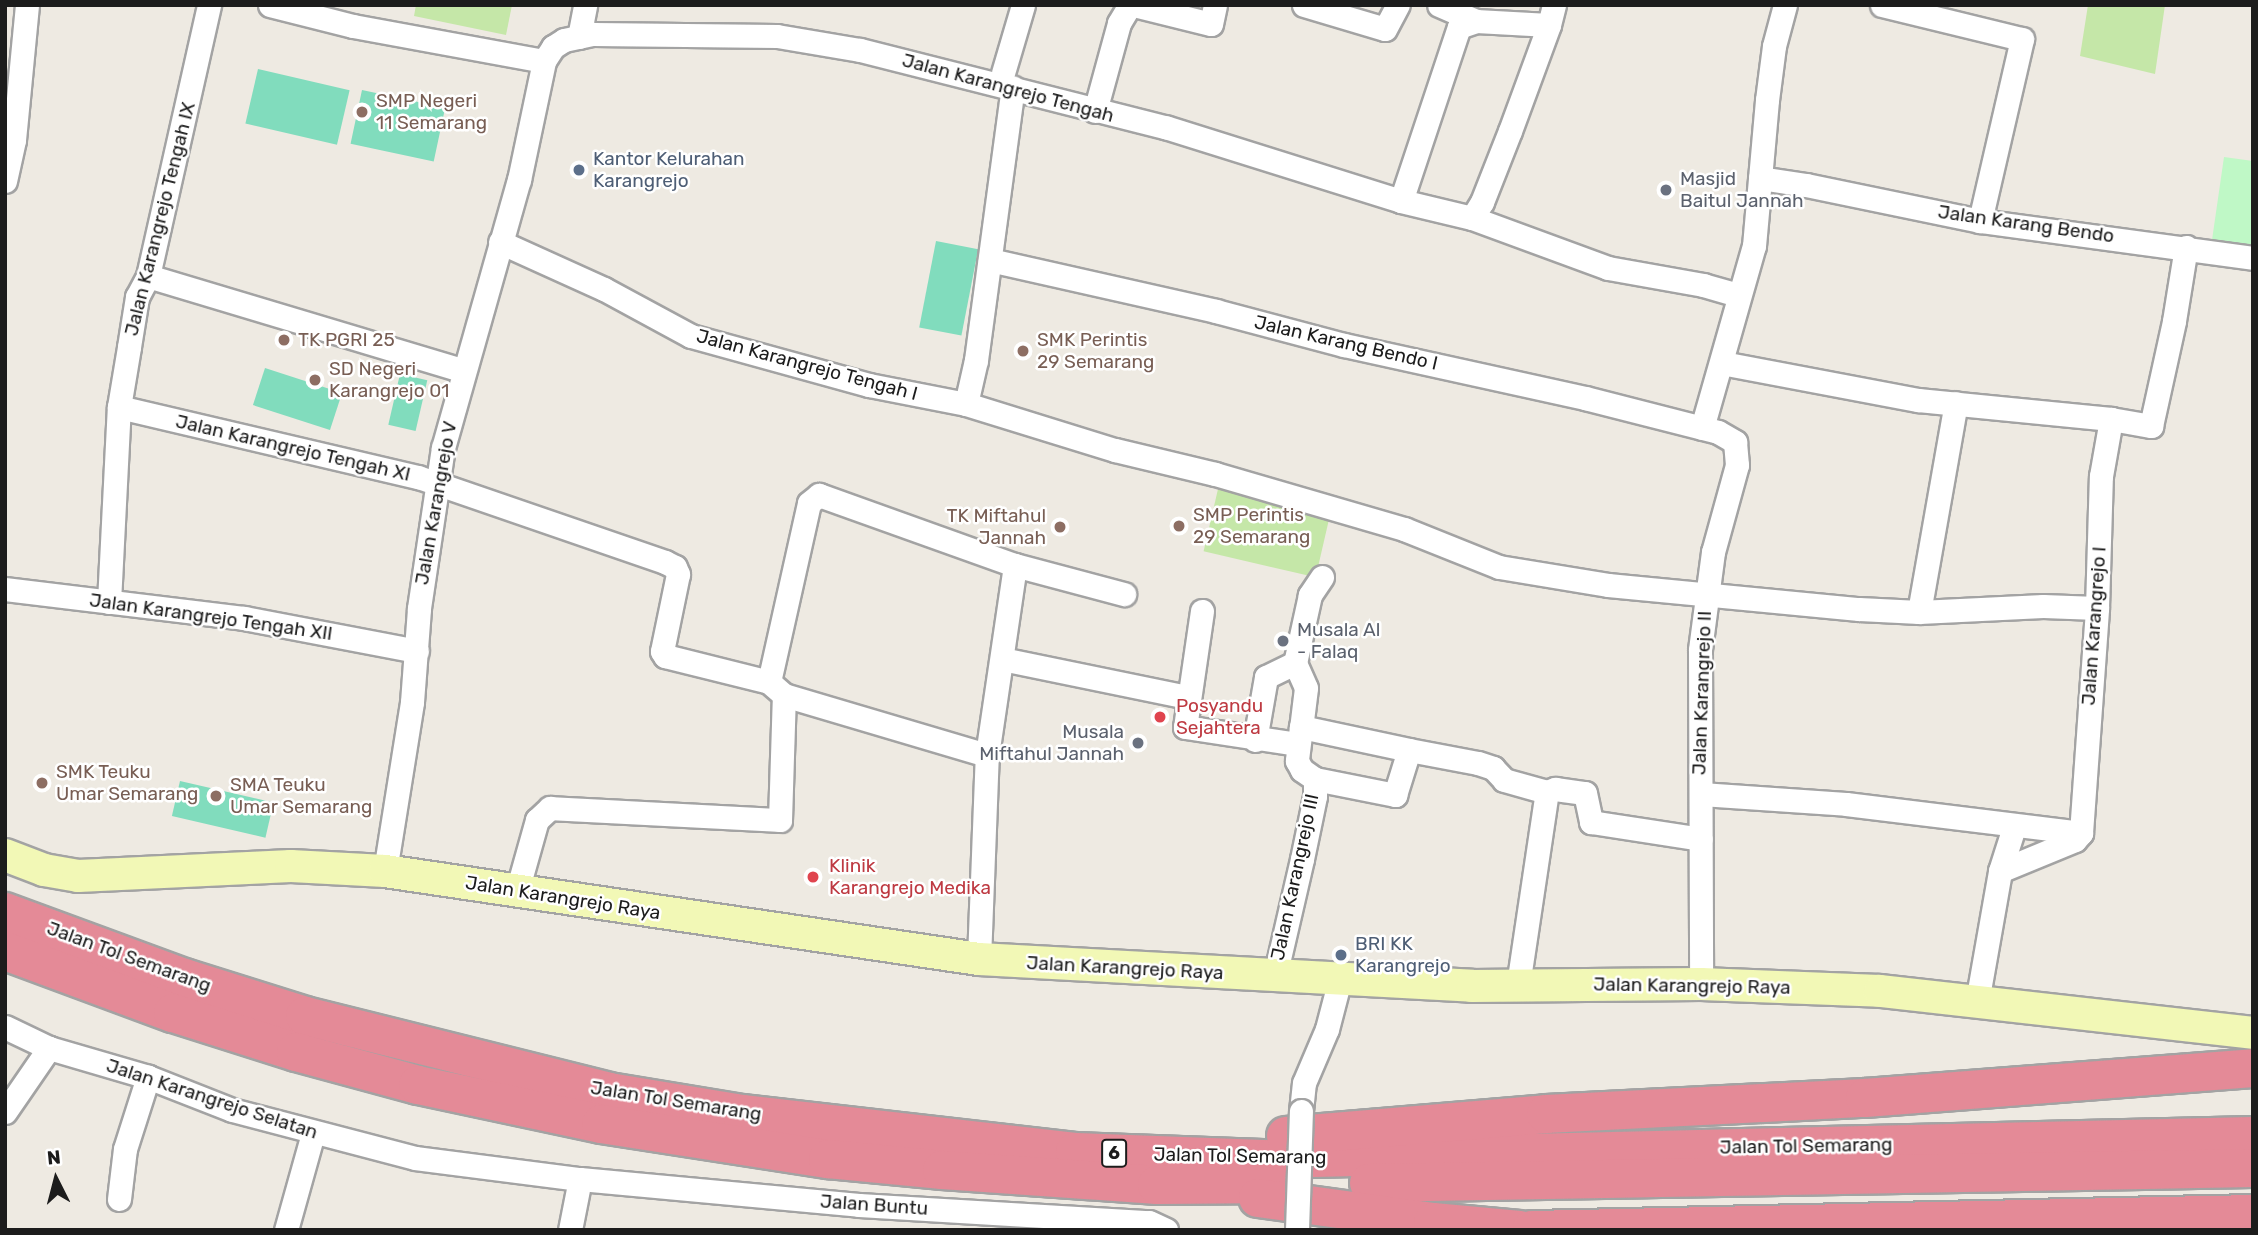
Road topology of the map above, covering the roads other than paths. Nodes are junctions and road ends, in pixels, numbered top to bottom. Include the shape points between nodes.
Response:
1 (27, 5) edge
2 (209, 5) edge
3 (270, 5) edge
4 (585, 5) edge
5 (1023, 5) edge
6 (1132, 5) edge
7 (1215, 5) edge
8 (1304, 5) edge
9 (1398, 5) edge
10 (1439, 5) edge
11 (1785, 5) edge
12 (1882, 5) edge
13 (309, 10) edge
14 (1551, 15) edge
15 (1476, 21) junction
16 (579, 37) junction
17 (544, 61) junction
18 (1008, 80) junction
19 (1095, 111) junction
20 (1760, 178) junction
21 (5, 181) edge
22 (1401, 201) junction
23 (1472, 218) junction
24 (1980, 222) junction
25 (500, 243) junction
26 (2186, 247) junction
27 (2253, 258) edge
28 (990, 260) junction
29 (148, 275) junction
30 (1737, 295) junction
31 (1722, 363) junction
32 (464, 371) junction
33 (1956, 403) junction
34 (966, 404) junction
35 (119, 407) junction
36 (2111, 419) junction
37 (1702, 428) junction
38 (436, 485) junction
39 (1015, 565) junction
40 (1322, 577) dead end
41 (5, 589) edge
42 (1706, 592) junction
43 (1124, 593) dead end
44 (109, 602) junction
45 (2097, 608) junction
46 (1202, 611) dead end
47 (1919, 612) junction
48 (417, 650) junction
49 (1002, 659) junction
50 (1295, 663) junction
51 (777, 688) junction
52 (1188, 697) junction
53 (1299, 736) junction
54 (1255, 740) junction
55 (1409, 750) junction
56 (987, 755) junction
57 (1315, 779) junction
58 (1547, 792) junction
59 (1701, 794) junction
60 (2014, 827) junction
61 (2081, 833) junction
62 (1701, 839) junction
63 (5, 855) edge
64 (385, 871) junction
65 (2000, 871) junction
66 (517, 891) junction
67 (5, 912) edge
68 (5, 951) edge
69 (979, 959) junction
70 (1275, 976) junction
71 (1340, 979) junction
72 (1701, 984) junction
73 (1518, 985) junction
74 (1978, 1002) junction
75 (5, 1027) edge
76 (2253, 1033) edge
77 (49, 1048) junction
78 (2253, 1068) edge
79 (148, 1077) junction
80 (5, 1112) edge
81 (313, 1133) junction
82 (2253, 1136) edge
83 (1075, 1152) junction
84 (2253, 1168) edge
85 (580, 1179) junction
86 (1157, 1185) junction
87 (118, 1199) dead end
88 (2253, 1214) edge
89 (286, 1230) edge
90 (570, 1230) edge
91 (1166, 1230) edge
92 (1297, 1230) edge
93 (1520, 1230) edge
94 (1532, 1230) edge

1 - 21 street via 14,141
2 - 29 street, Jalan Karangrejo Tengah IX
3 - 13 street
4 - 16 street
5 - 18 street
6 - 7 street via 1211,24
6 - 19 street via 1119,23
8 - 9 street via 1385,29
10 - 15 street
11 - 20 street via 1774,46
12 - 24 street via 2022,39
13 - 17 street
14 - 15 street
14 - 23 street via 1514,122
15 - 22 street via 1459,27
16 - 17 street, Jalan Karangrejo Tengah via 553,47
16 - 18 street, Jalan Karangrejo Tengah via 777,36
17 - 25 street, Jalan Karangrejo V via 519,180
18 - 19 street, Jalan Karangrejo Tengah
18 - 28 street
19 - 22 street, Jalan Karangrejo Tengah via 1165,127
20 - 24 street, Jalan Karang Bendo
20 - 30 street via 1754,246
22 - 23 street, Jalan Karangrejo Tengah
23 - 30 street, Jalan Karangrejo Tengah via 1608,268
24 - 26 street, Jalan Karang Bendo
25 - 32 street, Jalan Karangrejo V
25 - 34 street, Jalan Karangrejo Tengah I via 604,289 691,336 869,385
26 - 27 street, Jalan Karang Bendo
26 - 36 street via 2154,422 2151,426
28 - 34 street
28 - 37 street, Jalan Karang Bendo I
29 - 32 street
29 - 35 street, Jalan Karangrejo Tengah IX via 137,297
30 - 31 street
31 - 33 street via 1832,386
31 - 37 street
32 - 38 street, Jalan Karangrejo V
33 - 36 street
33 - 47 street
34 - 42 street, Jalan Karangrejo Tengah I via 1404,529 1499,567 1608,585
35 - 38 street, Jalan Karangrejo Tengah XI
35 - 44 street, Jalan Karangrejo Tengah IX
36 - 45 street, Jalan Karangrejo I via 2101,476
37 - 42 street, Jalan Karangrejo II via 1728,436 1737,451
38 - 48 street, Jalan Karangrejo V
38 - 51 street, Jalan Karangrejo Tengah XI via 675,566 678,574 663,654
39 - 43 street
39 - 49 street
39 - 51 street via 816,496 809,503
40 - 50 street via 1310,595
41 - 44 street, Jalan Karangrejo Tengah XII
42 - 47 street, Jalan Karangrejo Tengah I
42 - 59 street, Jalan Karangrejo II via 1700,650
44 - 48 street, Jalan Karangrejo Tengah XII via 244,618
45 - 47 street, Jalan Karangrejo Tengah I
45 - 61 street, Jalan Karangrejo I
46 - 52 street
48 - 64 street, Jalan Karangrejo V
49 - 52 street
49 - 56 street
50 - 53 street via 1306,688
50 - 54 street via 1266,677
51 - 56 street
51 - 66 street via 780,820 550,808 537,820
52 - 54 street via 1186,728
53 - 54 street
53 - 55 street
53 - 57 street via 1296,755 1302,770
55 - 57 street via 1395,795
55 - 58 street via 1478,763 1493,768 1504,780
56 - 69 street
57 - 70 street, Jalan Karangrejo III via 1305,846
58 - 62 street via 1555,789 1587,795 1591,822
58 - 73 street
59 - 60 street via 1846,804
59 - 62 street, Jalan Karangrejo II
60 - 61 street
60 - 65 street
61 - 65 street via 2075,840
62 - 72 street, Jalan Karangrejo II
63 - 64 main road, Jalan Karangrejo Raya via 44,870 78,876 298,866
64 - 66 main road, Jalan Karangrejo Raya
65 - 74 street
66 - 69 main road, Jalan Karangrejo Raya
67 - 83 highway, Jalan Tol Semarang / 6 via 184,978 305,1016 610,1092 742,1114
68 - 86 highway, Jalan Tol Semarang / 6 via 296,1052 559,1116 828,1159
69 - 70 main road, Jalan Karangrejo Raya
70 - 71 main road, Jalan Karangrejo Raya
71 - 73 main road, Jalan Karangrejo Raya
71 - 92 street, bridge via 1327,1029 1302,1089
72 - 73 main road, Jalan Karangrejo Raya
72 - 74 main road, Jalan Karangrejo Raya via 1880,991
74 - 76 main road, Jalan Karangrejo Raya
75 - 77 street, Jalan Karangrejo Selatan
77 - 79 street, Jalan Karangrejo Selatan
77 - 80 street
78 - 83 highway via 1865,1098 1415,1123
79 - 81 street, Jalan Karangrejo Selatan via 232,1110
79 - 87 street via 125,1149
81 - 85 street, Jalan Karangrejo Selatan via 415,1158
81 - 89 street
82 - 83 highway, Jalan Tol Semarang / 6 via 1270,1159
84 - 86 highway, Jalan Tol Semarang / 6
85 - 90 street
85 - 91 street, Jalan Buntu via 859,1205 1149,1222
86 - 93 highway
88 - 94 highway

